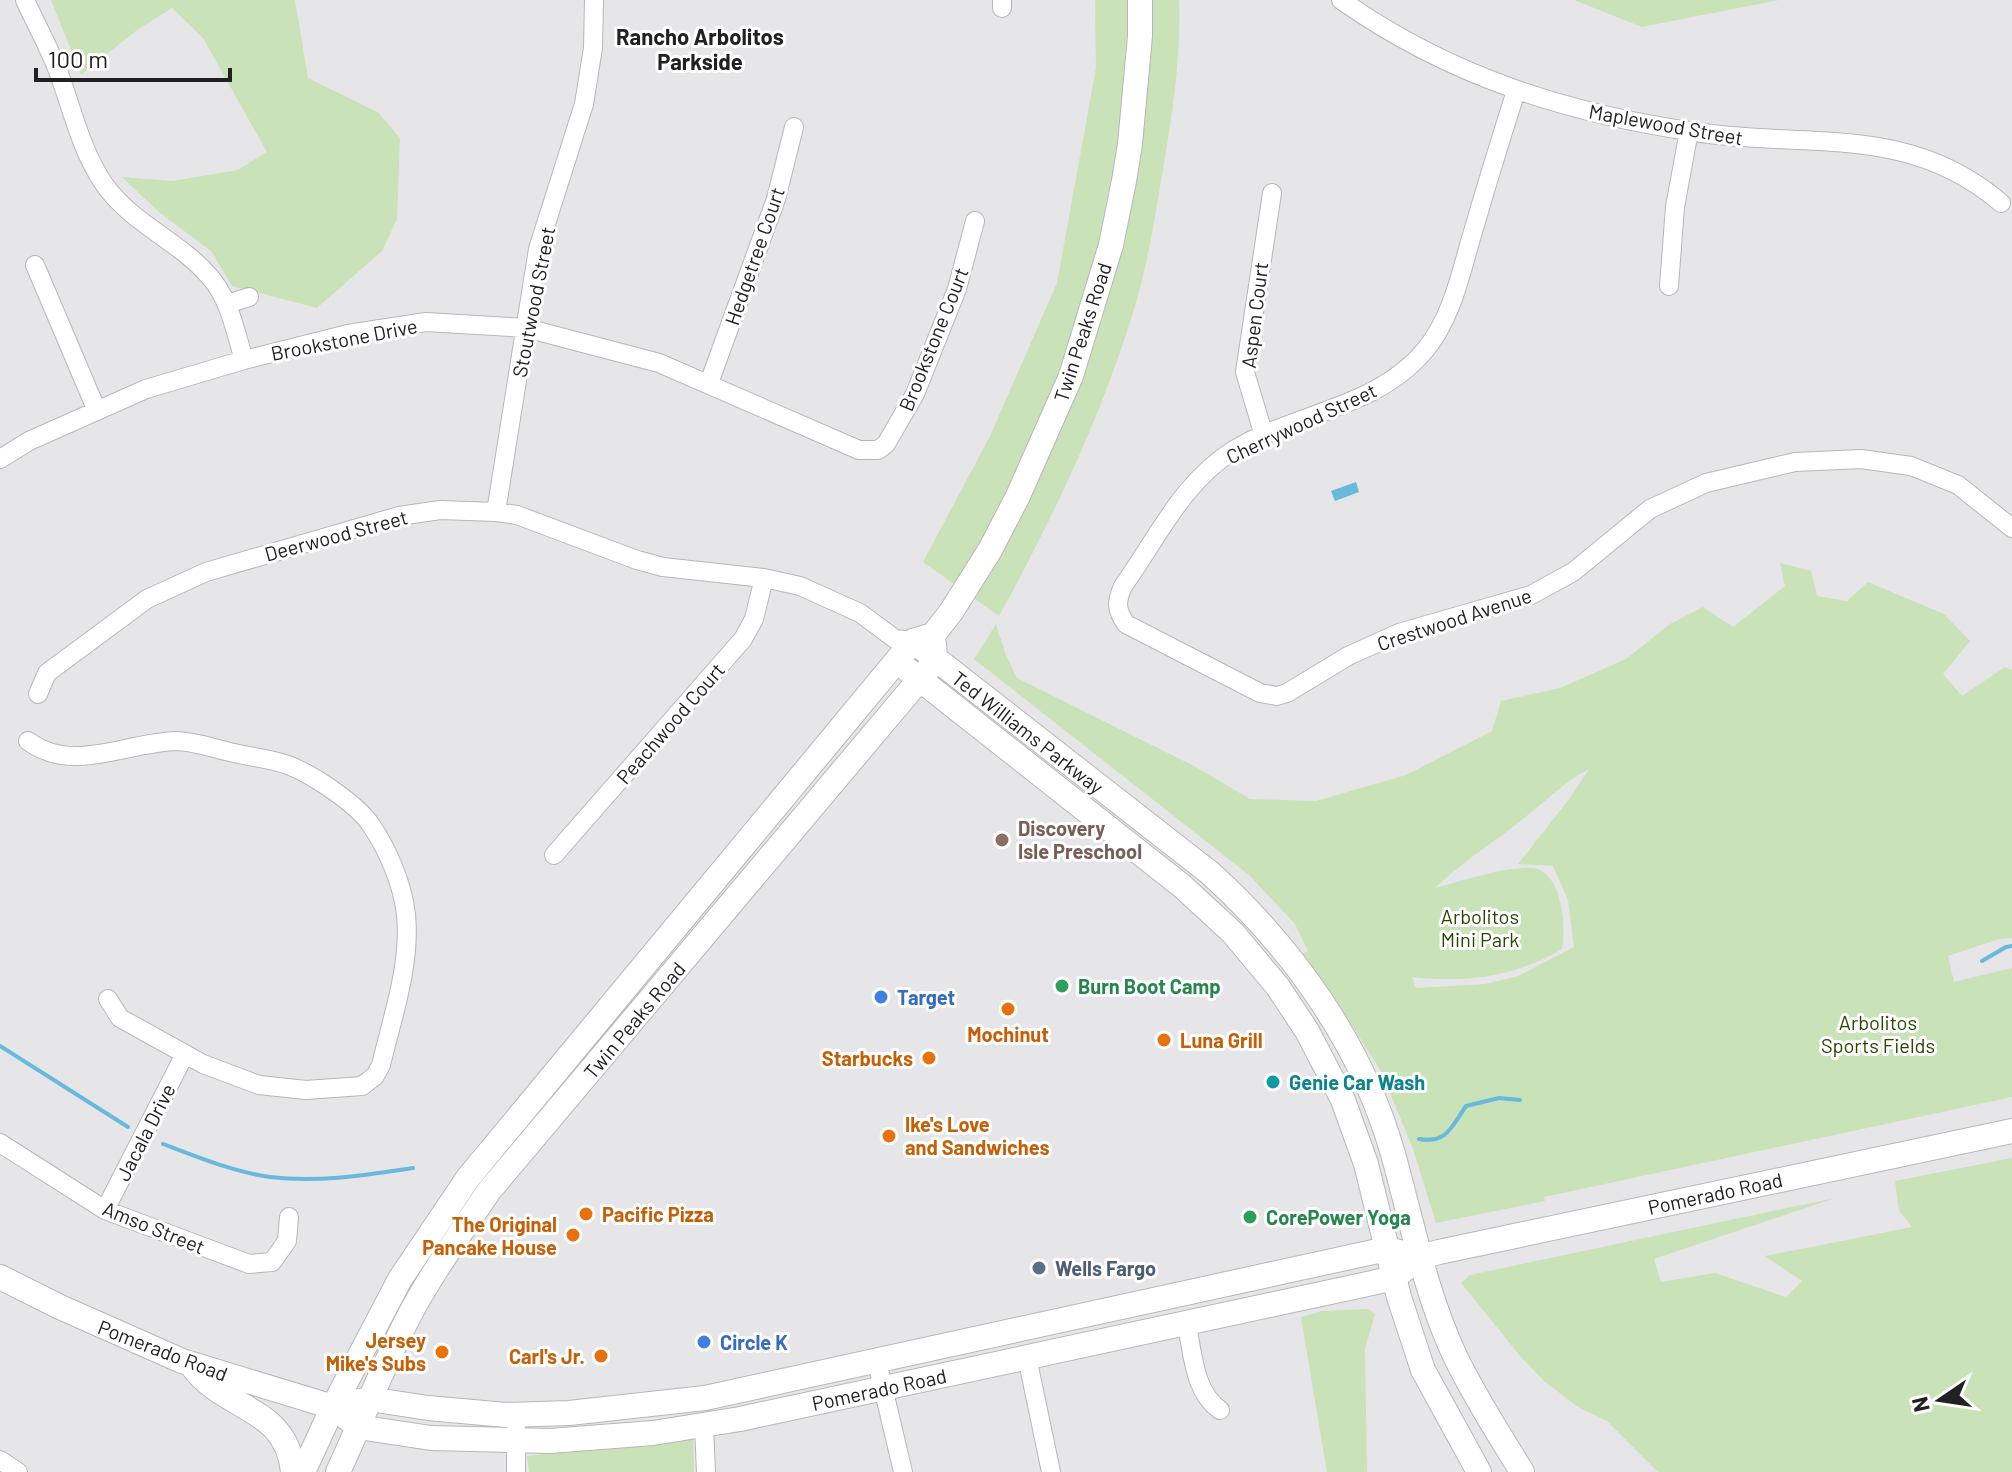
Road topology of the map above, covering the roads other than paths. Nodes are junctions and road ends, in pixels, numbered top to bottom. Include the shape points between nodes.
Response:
1 (25, 0) edge
2 (594, 0) edge
3 (1140, 0) edge
4 (1341, 0) edge
5 (1516, 91) junction
6 (794, 127) dead end
7 (1689, 131) junction
8 (1272, 193) dead end
9 (2001, 203) dead end
10 (975, 221) dead end
11 (35, 265) dead end
12 (1669, 286) dead end
13 (249, 297) dead end
14 (227, 304) junction
15 (526, 328) junction
16 (244, 360) junction
17 (709, 383) junction
18 (97, 411) junction
19 (1264, 436) junction
20 (878, 450) joint
21 (0, 459) edge
22 (496, 512) junction
23 (2012, 528) edge
24 (764, 578) junction
25 (1118, 612) joint
26 (909, 644) junction
27 (927, 670) junction
28 (38, 694) dead end
29 (28, 741) dead end
30 (554, 855) dead end
31 (698, 901) junction
32 (108, 999) dead end
33 (185, 1054) junction
34 (601, 1059) junction
35 (2012, 1131) edge
36 (0, 1143) edge
37 (105, 1210) junction
38 (289, 1217) dead end
39 (1387, 1249) junction
40 (1419, 1257) junction
41 (0, 1277) edge
42 (1394, 1278) junction
43 (1186, 1321) junction
44 (1027, 1357) junction
45 (877, 1362) junction
46 (191, 1364) junction
47 (883, 1388) junction
48 (369, 1399) junction
49 (333, 1407) junction
50 (1220, 1410) dead end
51 (516, 1414) junction
52 (704, 1426) junction
53 (358, 1427) junction
54 (516, 1440) junction
55 (0, 1460) edge
56 (18, 1472) edge
57 (293, 1472) edge
58 (303, 1472) edge
59 (338, 1472) edge
60 (516, 1472) edge
61 (706, 1472) edge
62 (903, 1472) edge
63 (1051, 1472) edge
64 (1479, 1472) edge
65 (1522, 1472) edge

1 - 14 street via 57,68 79,140 105,186 195,261
2 - 15 street, Stoutwood Street via 584,104 538,249
3 - 26 main road, Twin Peaks Road via 1124,181 1111,245 1071,376 990,550 951,612
4 - 5 street, Maplewood Street via 1429,55
5 - 7 street, Maplewood Street
5 - 19 street, Cherrywood Street via 1452,302 1427,348 1370,394
6 - 17 street, Hedgetree Court via 776,199
7 - 9 street, Maplewood Street via 1742,139 1880,145 1960,173
7 - 12 street via 1675,207
8 - 19 street, Aspen Court via 1245,372
10 - 20 street, Brookstone Court via 957,289 915,394
11 - 18 street
13 - 14 street
14 - 16 street
15 - 16 street, Brookstone Drive via 426,322 371,329
15 - 17 street, Brookstone Drive via 659,363
15 - 22 street, Stoutwood Street
16 - 18 street, Brookstone Drive via 146,389
17 - 20 street, Brookstone Drive via 859,450
18 - 21 street, Brookstone Drive
19 - 25 street, Cherrywood Street via 1205,471 1178,502 1123,586
22 - 24 street, Deerwood Street via 537,521 663,567
22 - 28 street, Deerwood Street via 440,510 399,516 206,572 147,599 47,673
23 - 25 street, Crestwood Avenue via 1958,485 1911,466 1861,459 1795,462 1706,483 1650,509 1573,572 1531,595 1399,633 1277,696 1260,693 1149,637 1126,624
24 - 26 street, Deerwood Street via 837,602
24 - 30 street, Peachwood Court via 743,639
26 - 27 main road, Ted Williams Parkway
26 - 31 main road, Twin Peaks Road
27 - 34 main road, Twin Peaks Road
27 - 39 main road, Ted Williams Parkway via 1182,886 1256,959 1307,1031 1343,1100
27 - 40 main road, Ted Williams Parkway via 1210,873 1288,955 1359,1069 1392,1152
29 - 33 street via 72,758 179,741 288,765 327,785 370,823 390,862 406,916 403,969 375,1076 362,1086 259,1085
31 - 34 main road via 671,949 594,1042 593,1051
31 - 49 main road, Twin Peaks Road via 468,1178 400,1279
32 - 33 street via 120,1018
33 - 37 street, Jacala Drive
34 - 48 main road, Twin Peaks Road via 489,1191 446,1254
35 - 40 main road, Pomerado Road
36 - 37 street, Amso Street
37 - 38 street, Amso Street via 249,1264 272,1262 287,1241
39 - 40 main road, Pomerado Road
39 - 42 main road, Ted Williams Parkway
39 - 45 main road, Pomerado Road
40 - 42 main road, Pomerado Road
40 - 65 main road, Ted Williams Parkway via 1455,1356
41 - 46 main road, Pomerado Road
42 - 43 main road, Pomerado Road
42 - 64 main road, Ted Williams Parkway via 1423,1370
43 - 44 main road, Pomerado Road
43 - 50 street via 1201,1389
44 - 47 main road, Pomerado Road
44 - 63 street
45 - 47 street
45 - 51 main road, Pomerado Road via 705,1398
46 - 49 main road, Pomerado Road
46 - 57 main road via 203,1381 264,1417 282,1435
47 - 52 main road, Pomerado Road
47 - 62 street
48 - 49 main road, Pomerado Road
48 - 51 main road, Pomerado Road
48 - 53 main road, Twin Peaks Road
49 - 53 main road, Pomerado Road
49 - 58 main road, Twin Peaks Road
51 - 54 street
52 - 54 main road, Pomerado Road via 602,1439
52 - 61 street
53 - 54 main road, Pomerado Road via 431,1438
53 - 59 main road, Twin Peaks Road
54 - 60 street
55 - 56 street

